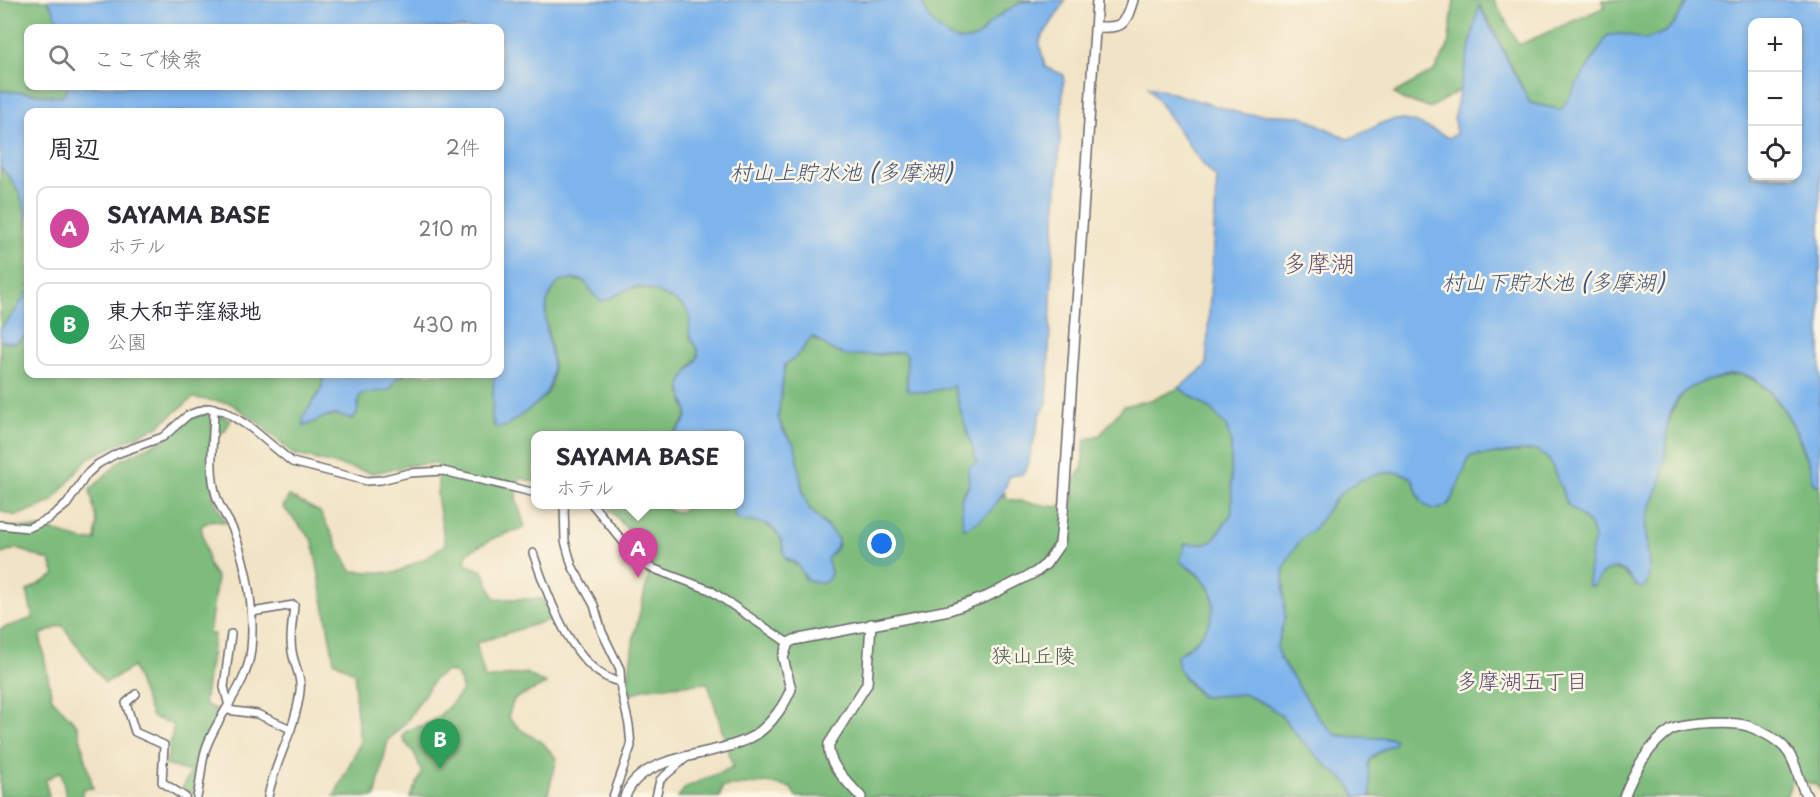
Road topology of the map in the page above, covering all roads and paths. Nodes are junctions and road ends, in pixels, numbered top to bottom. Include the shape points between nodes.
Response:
1 (1097, 0) edge
2 (1133, 0) edge
3 (1096, 27) junction
4 (214, 408) junction
5 (531, 492) edge
6 (564, 509) edge
7 (596, 509) edge
8 (0, 525) edge
9 (533, 553) dead end
10 (252, 612) junction
11 (871, 624) junction
12 (231, 634) dead end
13 (788, 644) junction
14 (620, 682) junction
15 (136, 694) dead end
16 (228, 708) junction
17 (291, 729) junction
18 (687, 757) junction
19 (1804, 796) edge
20 (185, 797) edge
21 (197, 797) edge
22 (268, 797) edge
23 (613, 797) edge
24 (625, 797) edge
25 (656, 797) edge
26 (861, 797) edge
27 (1624, 797) edge

1 - 3 street
2 - 3 street via 1123,25
3 - 11 street via 1060,544 1041,568 986,597 949,610
4 - 5 street via 251,428 292,462 368,480 443,471
4 - 8 street via 194,411 164,436 98,464 67,504 48,519 28,528
4 - 10 street via 215,494 241,552
6 - 14 street via 565,541 572,566 618,661
7 - 13 street via 640,562 710,590
9 - 14 street via 562,627 587,661 608,678
10 - 16 street via 249,664
10 - 17 street via 294,605 291,649 300,689
11 - 13 street
11 - 26 street via 867,684 828,750 834,765
12 - 16 street via 224,687
13 - 18 street via 783,658 791,689 769,724 749,739
14 - 23 street via 631,746
15 - 20 street via 126,704 135,732 164,745 162,782
16 - 17 street via 257,714
16 - 21 street via 206,748
17 - 22 street
18 - 24 street via 638,777
18 - 25 street via 660,780
19 - 27 street via 1788,752 1773,738 1743,725 1689,725 1671,731 1642,759

